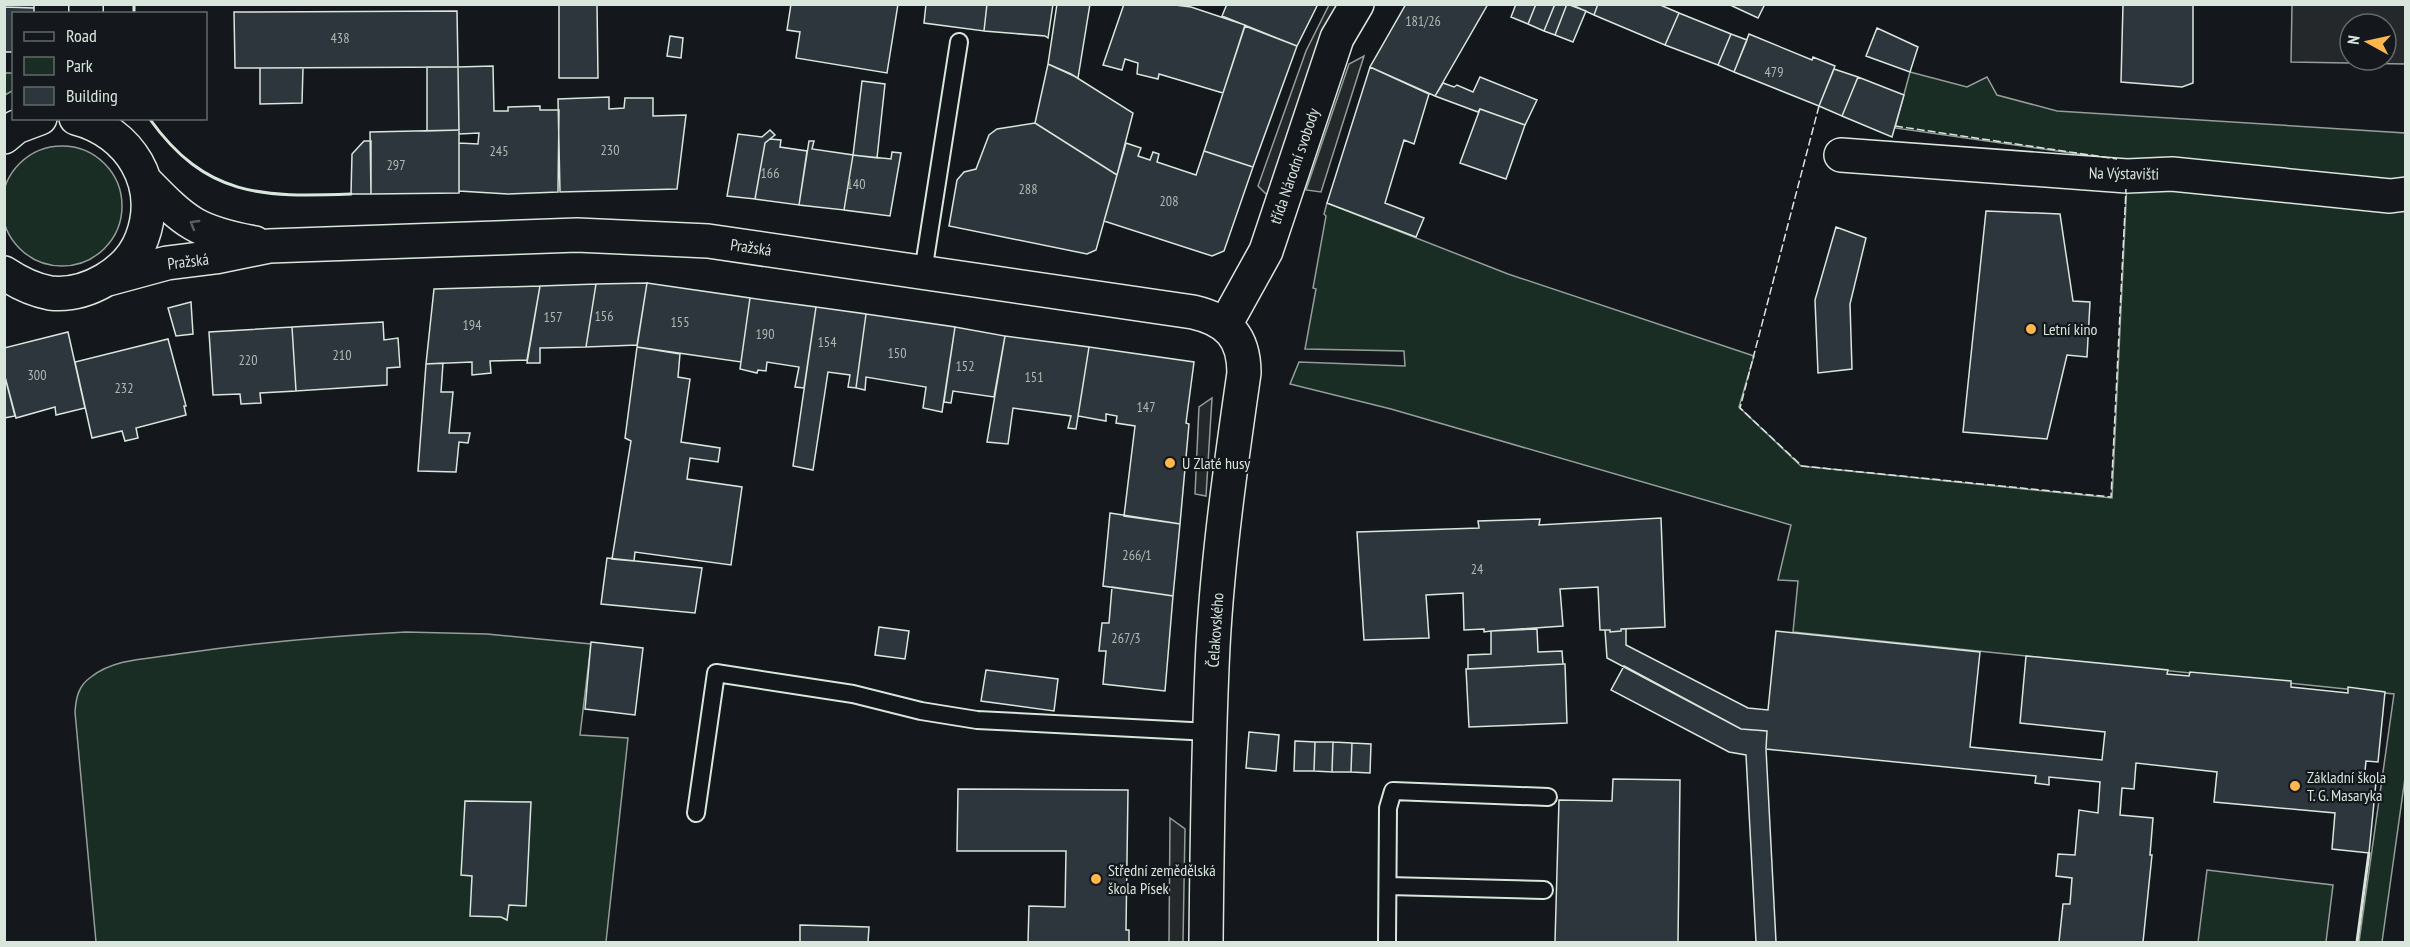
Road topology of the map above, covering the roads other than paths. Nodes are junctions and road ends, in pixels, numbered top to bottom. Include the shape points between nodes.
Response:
1 (1357, 4) edge
2 (959, 42) dead end
3 (35, 120) edge
4 (83, 120) edge
5 (111, 128) edge
6 (4, 137) edge
7 (1841, 155) dead end
8 (145, 181) junction
9 (2406, 194) edge
10 (269, 246) junction
11 (923, 272) junction
12 (4, 273) edge
13 (108, 279) junction
14 (1225, 325) junction
15 (1210, 732) junction
16 (1548, 797) dead end
17 (696, 813) dead end
18 (1388, 886) junction
19 (1544, 890) dead end
20 (1206, 942) edge
21 (1387, 942) edge

1 - 14 main road, třída Národní svobody via 1337,38 1266,251
2 - 11 lane
3 - 6 main road
4 - 5 main road
5 - 8 main road via 134,157
7 - 9 main road, Na Výstavišti via 2127,176 2172,174 2390,196
10 -> 8 main road, Pražská via 215,235 192,224
8 - 13 main road via 148,207 142,238 129,260
10 - 11 main road, Pražská via 589,236 708,241
10 - 13 main road, Pražská via 167,263
11 - 14 main road, Pražská via 1192,312
12 - 13 main road via 23,285 51,293 80,291
14 - 15 main road, Čelakovského via 1242,349 1244,373 1214,632
15 - 17 lane via 977,720 854,694 716,673
15 - 20 main road, Čelakovského
16 - 18 lane via 1393,791 1388,808
18 - 19 lane
18 - 21 lane

